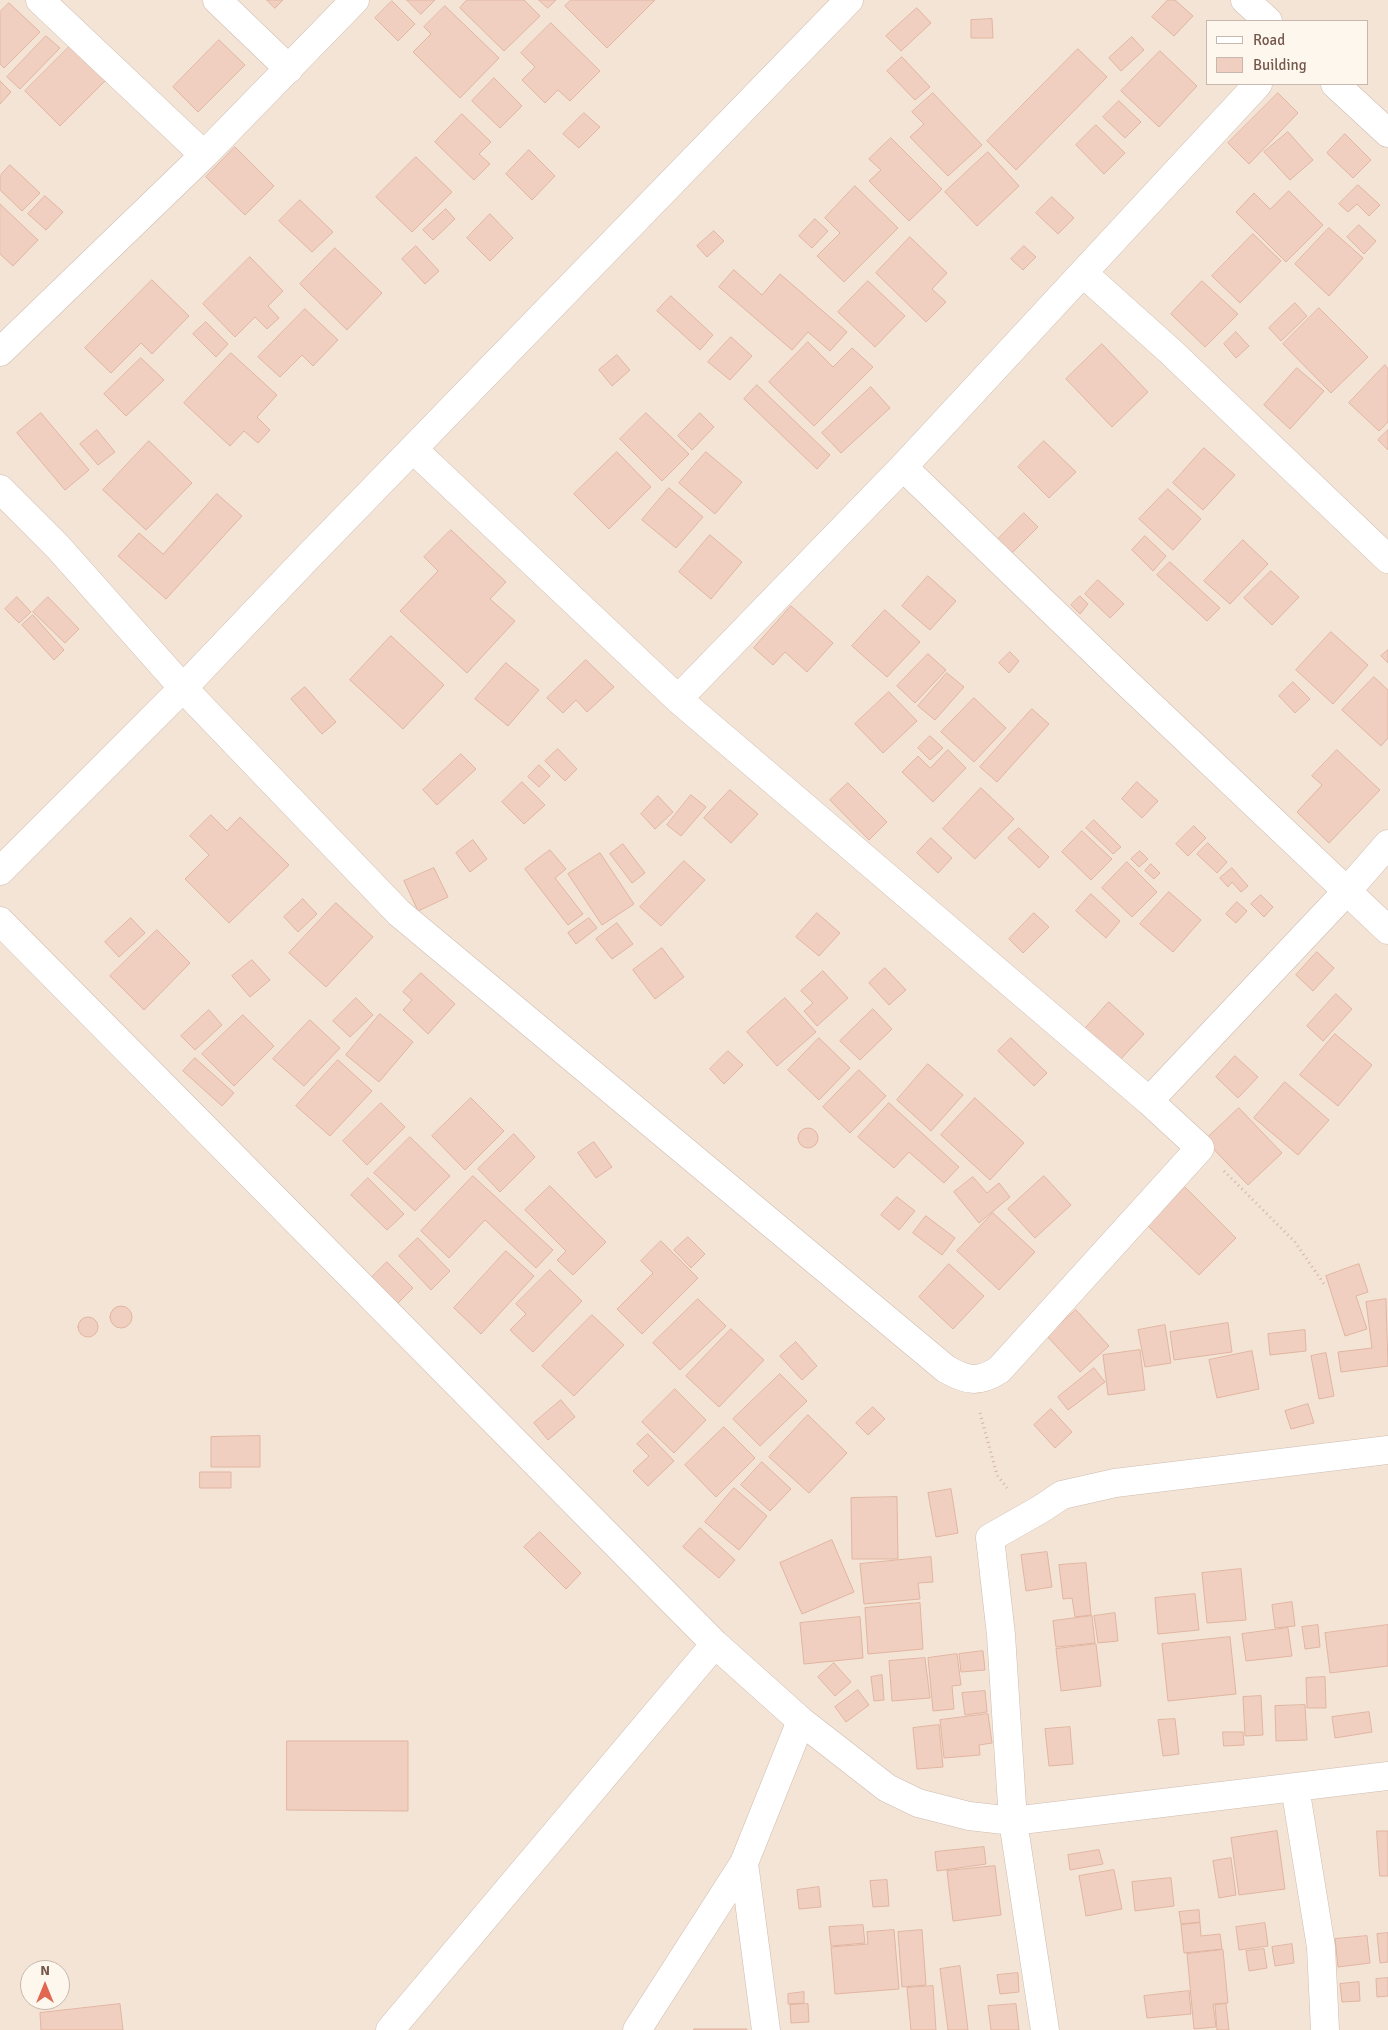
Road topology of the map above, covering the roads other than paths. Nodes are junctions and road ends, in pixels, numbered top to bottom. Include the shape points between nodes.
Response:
1 (40, 0) edge
2 (216, 0) edge
3 (355, 0) edge
4 (1245, 0) edge
5 (836, 5) edge
6 (1267, 20) edge
7 (289, 68) junction
8 (1257, 85) edge
9 (1336, 85) edge
10 (1388, 133) edge
11 (204, 155) junction
12 (1083, 273) junction
13 (0, 352) edge
14 (413, 449) junction
15 (903, 467) junction
16 (0, 490) edge
17 (1388, 559) edge
18 (183, 688) junction
19 (678, 699) junction
20 (1388, 844) edge
21 (0, 871) edge
22 (1347, 891) junction
23 (0, 921) edge
24 (1388, 930) edge
25 (1149, 1102) junction
26 (1388, 1450) edge
27 (715, 1644) junction
28 (801, 1721) junction
29 (1388, 1776) edge
30 (1295, 1787) junction
31 (1013, 1821) junction
32 (744, 1863) junction
33 (390, 2030) edge
34 (637, 2030) edge
35 (766, 2030) edge
36 (1045, 2030) edge
37 (1325, 2030) edge

1 - 11 street
2 - 7 street
3 - 7 street
4 - 6 street
5 - 14 street
7 - 11 street
8 - 12 street
9 - 10 street
11 - 13 street
12 - 15 street
12 - 17 street via 1170,351
14 - 18 street
14 - 19 street
15 - 19 street
15 - 22 street
16 - 18 street via 58,547
18 - 21 street
18 - 25 street via 399,913 946,1369 970,1380 986,1378 999,1370 1200,1148
19 - 25 street
20 - 22 street
22 - 24 street
22 - 25 street
23 - 27 street
26 - 31 street via 1115,1483 1062,1495 990,1538 1001,1635
27 - 28 street
27 - 33 street
28 - 31 street via 888,1788 918,1804 969,1816
28 - 32 street
29 - 30 street
30 - 31 street
30 - 37 street via 1321,1947
31 - 36 street
32 - 34 street
32 - 35 street

